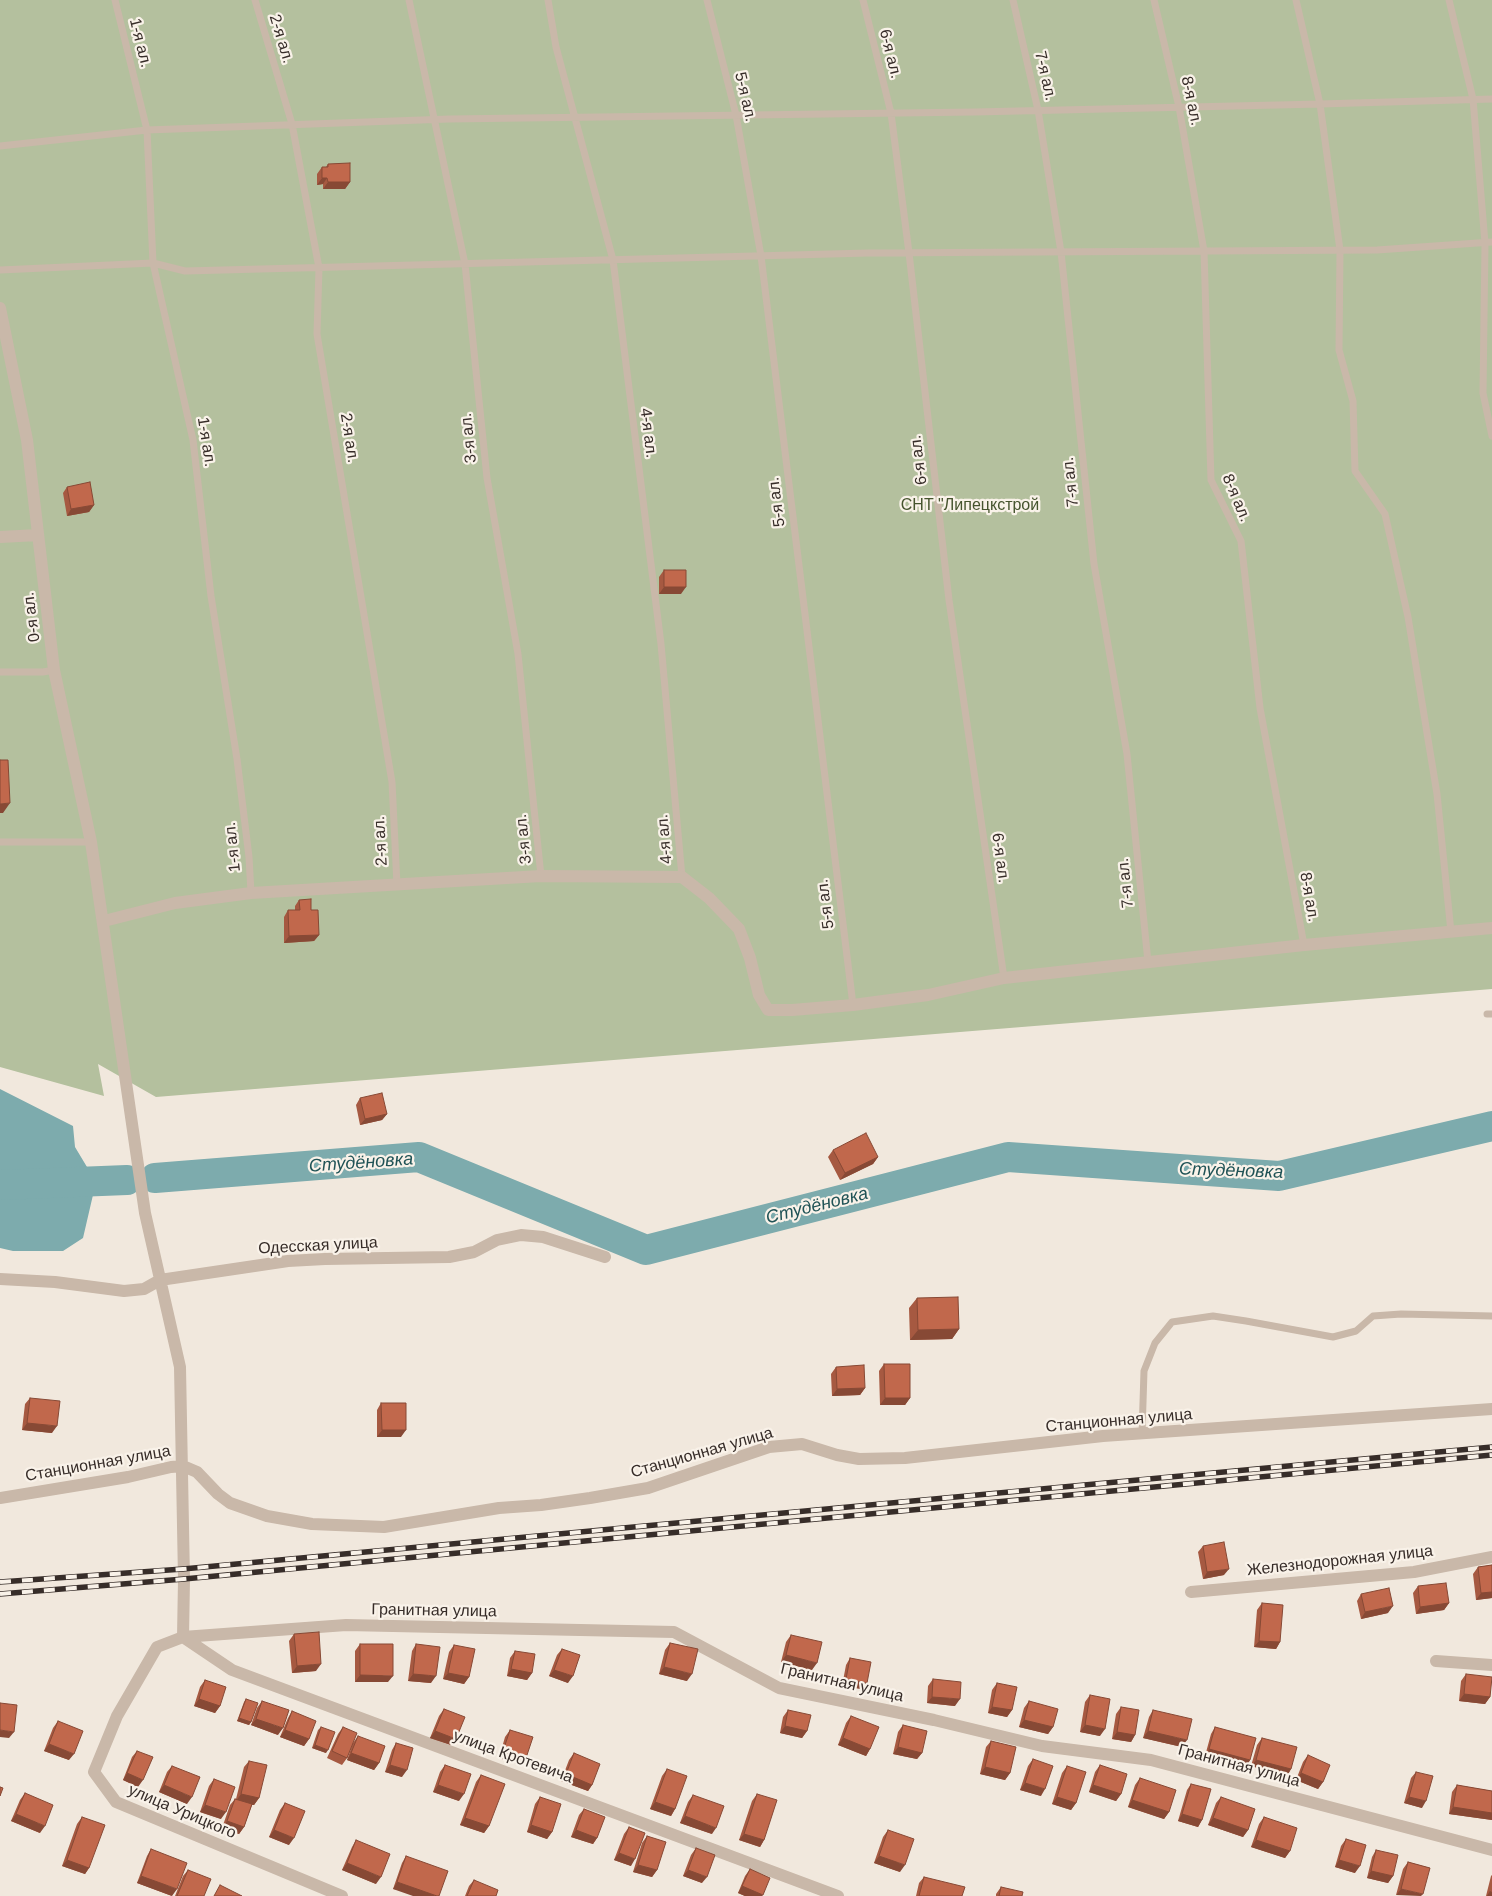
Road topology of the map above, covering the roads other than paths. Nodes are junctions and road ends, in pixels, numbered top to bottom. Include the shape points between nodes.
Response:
1 (115, 0) edge
2 (255, 0) edge
3 (409, 0) edge
4 (548, 0) edge
5 (707, 0) edge
6 (863, 0) edge
7 (1013, 0) edge
8 (1154, 0) edge
9 (1296, 0) edge
10 (1449, 0) edge
11 (1473, 99) junction
12 (1492, 99) edge
13 (1320, 104) junction
14 (1179, 107) junction
15 (1038, 110) junction
16 (891, 113) junction
17 (736, 115) junction
18 (575, 117) junction
19 (435, 119) junction
20 (292, 124) junction
21 (147, 130) junction
22 (0, 146) edge
23 (1489, 243) edge
24 (1340, 250) junction
25 (1204, 251) junction
26 (1061, 252) junction
27 (909, 253) junction
28 (761, 256) junction
29 (613, 260) junction
30 (153, 263) junction
31 (465, 264) junction
32 (319, 268) junction
33 (0, 270) edge
34 (0, 308) edge
35 (1492, 436) edge
36 (38, 535) junction
37 (0, 537) edge
38 (54, 670) junction
39 (0, 672) edge
40 (0, 842) edge
41 (91, 842) junction
42 (542, 876) junction
43 (682, 876) junction
44 (397, 885) junction
45 (251, 893) junction
46 (104, 921) junction
47 (1492, 928) edge
48 (1451, 932) junction
49 (1304, 945) junction
50 (1148, 962) junction
51 (1004, 978) junction
52 (853, 1005) junction
53 (605, 1257) dead end
54 (0, 1279) edge
55 (160, 1280) junction
56 (1492, 1316) edge
57 (1492, 1409) edge
58 (1142, 1434) junction
59 (183, 1466) junction
60 (0, 1498) edge
61 (1492, 1557) edge
62 (1191, 1592) dead end
63 (183, 1637) junction
64 (1436, 1661) dead end
65 (1492, 1665) edge
66 (1492, 1850) edge
67 (342, 1896) edge
68 (838, 1896) edge

1 - 21 lane, 1-я ал.
2 - 20 lane, 2-я ал.
3 - 19 lane, 3-я ал.
4 - 18 lane, 4-я ал. via 556,47
5 - 17 lane, 5-я ал.
6 - 16 lane, 6-я ал.
7 - 15 lane, 7-я ал.
8 - 14 lane, 8-я ал.
9 - 13 lane
10 - 11 lane
11 - 12 lane
11 - 13 lane
11 - 23 lane
13 - 14 lane
13 - 24 lane
14 - 15 lane
14 - 25 lane, 8-я ал.
15 - 16 lane
15 - 26 lane, 7-я ал.
16 - 17 lane
16 - 27 lane, 6-я ал.
17 - 18 lane
17 - 28 lane, 5-я ал.
18 - 19 lane
18 - 29 lane, 4-я ал.
19 - 20 lane
19 - 31 lane, 3-я ал.
20 - 21 lane
20 - 32 lane, 2-я ал.
21 - 22 lane
21 - 30 lane, 1-я ал.
23 - 24 lane
23 - 35 lane via 1483,392
24 - 25 lane
24 - 48 lane via 1339,350 1353,401 1355,470 1385,514 1408,617 1437,794
25 - 26 lane
25 - 49 lane, 8-я ал. via 1211,480 1241,541 1260,708
26 - 27 lane
26 - 50 lane, 7-я ал. via 1094,564 1127,754
27 - 28 lane
27 - 51 lane, 6-я ал. via 949,600
28 - 29 lane
28 - 52 lane, 5-я ал.
29 - 31 lane
29 - 43 lane, 4-я ал. via 661,644
30 - 32 lane via 185,271
30 - 33 lane
30 - 45 lane, 1-я ал. via 193,440 237,759
31 - 32 lane
31 - 42 lane, 3-я ал. via 487,478 518,654
32 - 44 lane, 2-я ал. via 318,334 392,782
34 - 36 street, 0-я ал. via 27,440
36 - 37 street
36 - 38 street, 0-я ал.
38 - 39 lane
38 - 41 street, 0-я ал.
40 - 41 lane
41 - 46 street, 0-я ал.
42 - 43 street
42 - 44 street
43 - 52 street via 709,898 738,929 750,958 758,995 768,1010
44 - 45 street
45 - 46 street via 175,903
46 - 55 street, 0-я ал. via 145,1213
47 - 48 street
48 - 49 street
49 - 50 street
50 - 51 street
51 - 52 street via 928,995
53 - 55 street, Одесская улица via 543,1237 521,1235 496,1240 474,1252 449,1257 288,1261
54 - 55 street, Одесская улица via 124,1291 144,1289
55 - 59 street, 0-я ал. via 180,1367
56 - 58 lane via 1373,1316 1356,1331 1332,1338 1213,1316 1172,1322 1156,1343 1144,1371
57 - 58 street, Станционная улица
58 - 59 street, Станционная улица via 904,1458 859,1459 802,1444 769,1447 648,1488 384,1527 312,1524 267,1516 230,1503 197,1472
59 - 60 street, Станционная улица
59 - 63 street, 0-я ал.
61 - 62 street, Железнодорожная улица via 1414,1572
63 - 66 street, Гранитная улица via 346,1625 674,1632 778,1688 1042,1746 1151,1760
63 - 67 street, улица Урицкого via 157,1646 117,1716 94,1772 116,1802
63 - 68 street, улица Кротевича via 232,1670
64 - 65 street

